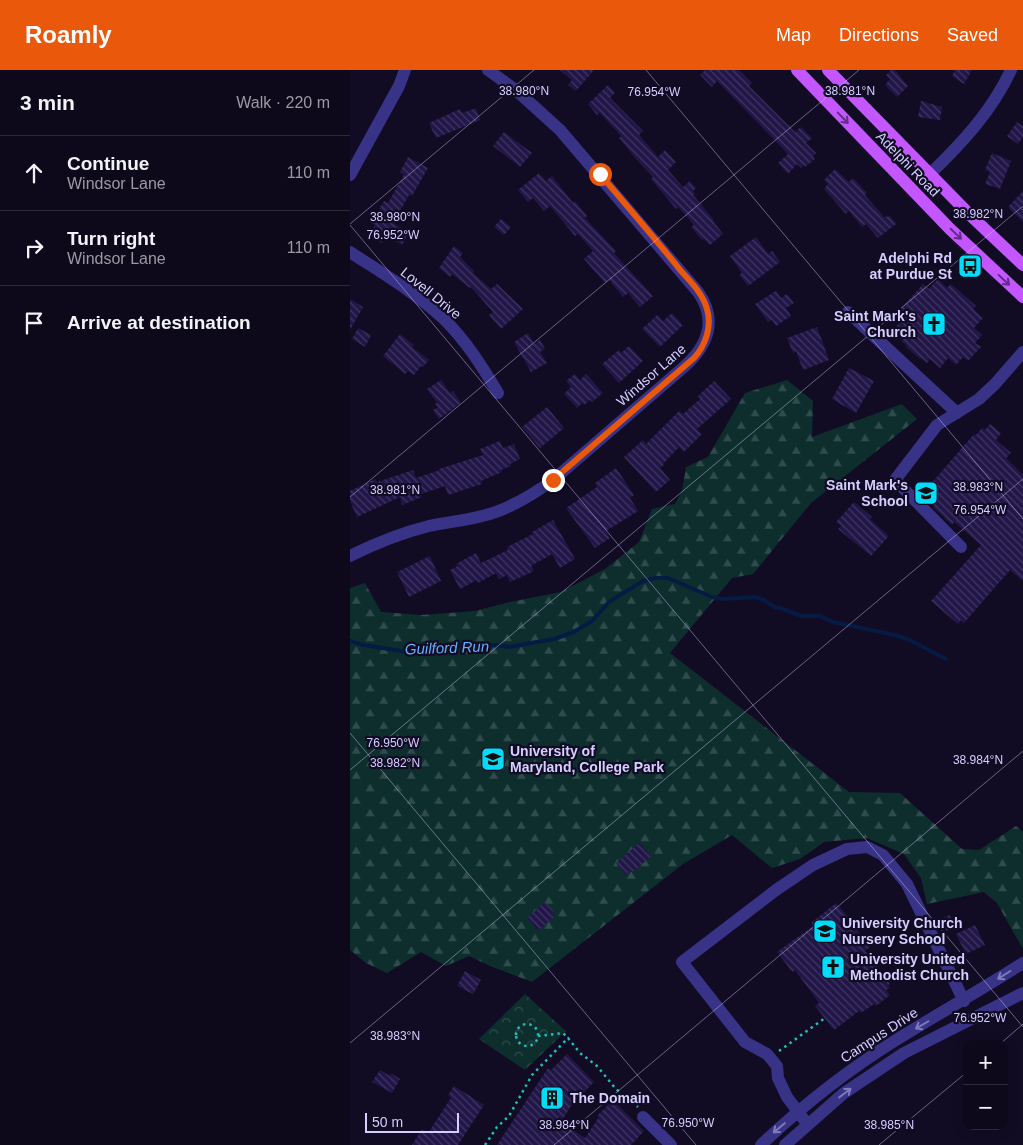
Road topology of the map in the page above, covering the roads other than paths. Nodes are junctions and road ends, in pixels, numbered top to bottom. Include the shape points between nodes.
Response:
1 (405, 70) edge
2 (488, 70) edge
3 (797, 70) edge
4 (828, 70) edge
5 (1011, 70) edge
6 (350, 174) edge
7 (930, 174) junction
8 (350, 252) edge
9 (1023, 265) edge
10 (1023, 298) edge
11 (848, 312) dead end
12 (1023, 352) edge
13 (498, 393) dead end
14 (957, 413) junction
15 (961, 547) dead end
16 (350, 556) edge
17 (1023, 964) edge
18 (1023, 993) edge
19 (964, 1000) junction
20 (798, 1112) junction
21 (643, 1117) road end
22 (808, 1125) junction
23 (671, 1145) edge
24 (761, 1145) edge
25 (784, 1145) edge

1 - 6 street
2 - 16 street, Windsor Lane via 560,130 698,292 708,311 705,342 685,366 531,496 490,514 402,534
3 -> 10 main road, Adelphi Road via 950,229
4 - 7 main road, Adelphi Road
5 - 7 street via 974,128
7 - 9 main road, Adelphi Road
8 - 13 street, Lovell Drive via 443,318 472,352
11 - 14 street
12 - 14 street via 982,396
14 - 15 street via 937,425 895,480
17 -> 19 street, Campus Drive
22 -> 18 street, Campus Drive via 844,1093 904,1053
19 -> 20 street, Campus Drive via 895,1040
19 - 20 street via 907,884 884,855 867,847 847,849 813,865 682,962 745,1042 767,1054 777,1066 778,1078
20 - 22 street
20 -> 24 street, Campus Drive
21 - 23 street
22 - 25 street, Campus Drive

